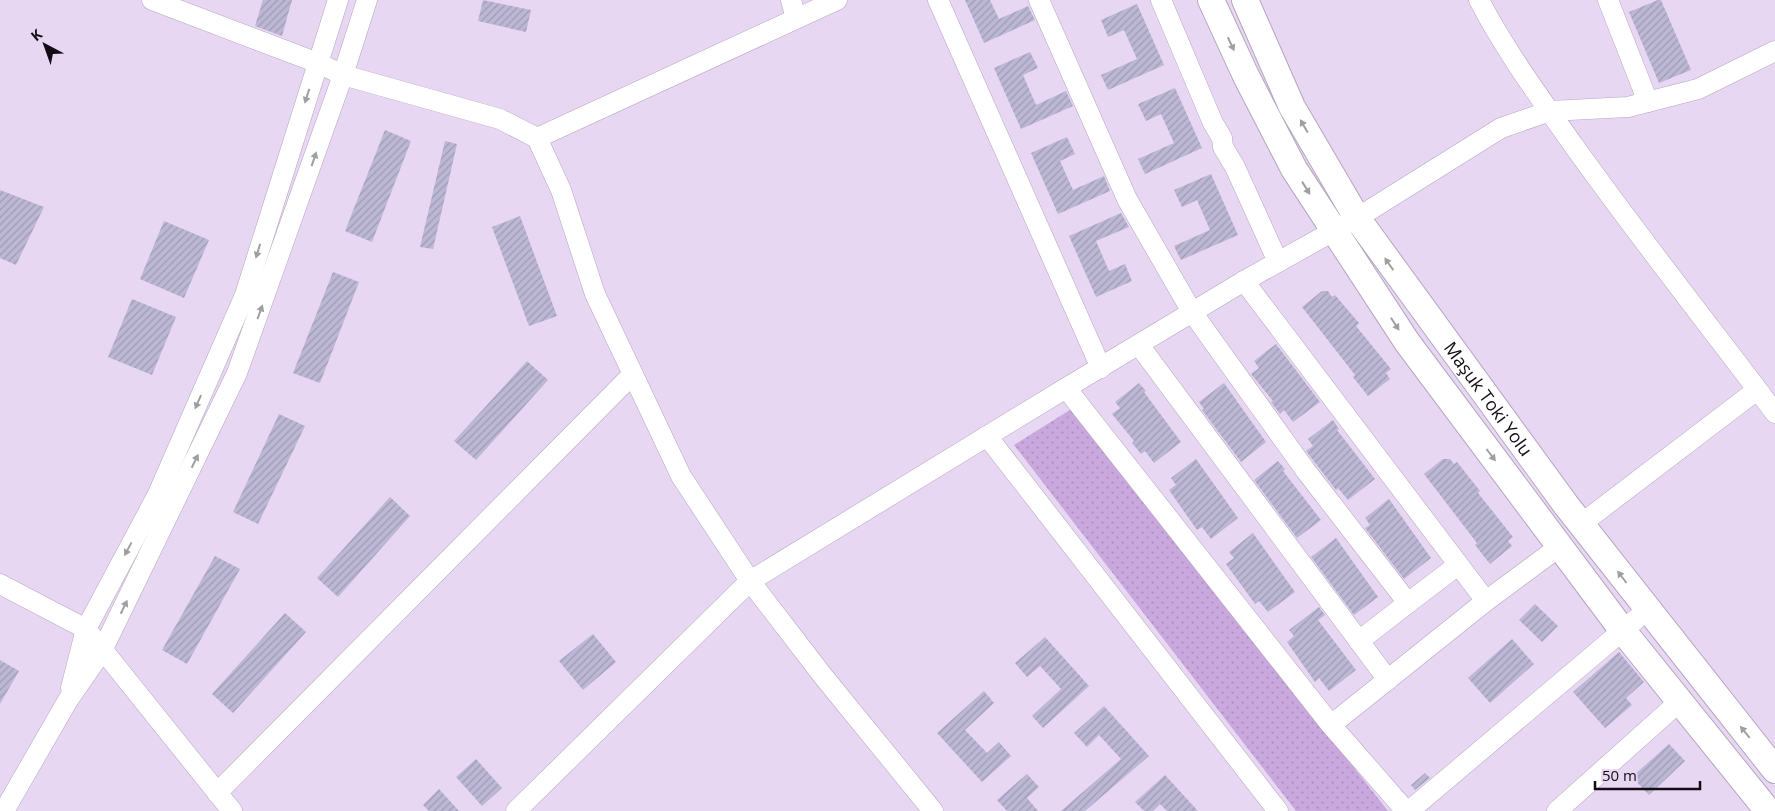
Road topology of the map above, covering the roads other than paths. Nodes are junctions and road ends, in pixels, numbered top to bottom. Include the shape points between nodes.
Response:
1 (152, 0) edge
2 (338, 0) edge
3 (366, 0) edge
4 (837, 0) edge
5 (938, 0) edge
6 (1039, 0) edge
7 (1162, 0) edge
8 (1210, 0) edge
9 (1245, 0) edge
10 (1479, 0) edge
11 (1608, 0) edge
12 (794, 9) edge
13 (1775, 51) edge
14 (318, 63) junction
15 (343, 75) junction
16 (1648, 102) junction
17 (1550, 111) junction
18 (537, 138) junction
19 (1358, 218) junction
20 (1334, 232) junction
21 (1278, 262) junction
22 (1244, 281) junction
23 (1192, 312) junction
24 (1140, 344) junction
25 (1100, 368) junction
26 (633, 374) junction
27 (1066, 388) junction
28 (1757, 390) junction
29 (1775, 413) edge
30 (987, 436) junction
31 (1581, 524) junction
32 (1559, 547) junction
33 (1458, 565) junction
34 (750, 581) junction
35 (0, 584) edge
36 (1486, 601) junction
37 (1408, 603) junction
38 (1647, 610) junction
39 (86, 629) junction
40 (1623, 631) junction
41 (1359, 641) junction
42 (102, 651) junction
43 (1388, 680) junction
44 (68, 700) junction
45 (1679, 702) junction
46 (1331, 725) junction
47 (1775, 770) edge
48 (217, 793) junction
49 (4, 811) edge
50 (232, 811) edge
51 (516, 811) edge
52 (933, 811) edge
53 (1278, 811) edge
54 (1407, 811) edge
55 (1557, 811) edge
56 (1768, 811) edge

1 - 14 street
2 - 14 street
3 - 15 street
4 - 12 street
5 - 25 street
6 - 23 street via 1127,199
7 - 21 street via 1222,138 1223,147
8 -> 20 main road via 1294,169
19 -> 9 main road, Maşuk Toki Yolu via 1292,107
10 - 17 street
11 - 16 street
12 - 18 street
13 - 16 street via 1698,89
14 - 15 street
14 -> 39 street via 244,295 157,496
15 - 18 street via 500,119
42 -> 15 street via 237,373
16 - 17 street via 1628,108
17 - 19 street via 1501,128
17 - 28 street via 1626,218
18 - 26 street via 561,190 595,294
19 - 20 street
31 -> 19 main road, Maşuk Toki Yolu
20 - 21 street
20 -> 32 main road via 1407,342
21 - 22 street
22 - 23 street
22 - 33 street
23 - 24 street
23 - 37 street via 1306,471
24 - 25 street
24 - 41 street
25 - 27 street
26 - 34 street via 682,476
26 - 48 street
27 - 30 street
27 - 46 street
28 - 29 street
28 - 31 street
30 - 34 street
30 - 53 street
38 -> 31 main road, Maşuk Toki Yolu
32 - 36 street
32 - 40 main road
33 - 36 street
33 - 37 street
34 - 51 street
34 - 52 street
35 - 39 street
36 - 43 street
37 - 41 street
38 - 40 street
47 -> 38 main road, Maşuk Toki Yolu
39 - 42 street
39 - 44 street
40 - 45 main road
40 - 54 street
41 - 43 street
42 - 44 street
42 - 48 street
43 - 46 street
44 - 49 street
45 - 55 street
45 - 56 main road
46 - 54 street
48 - 50 street

